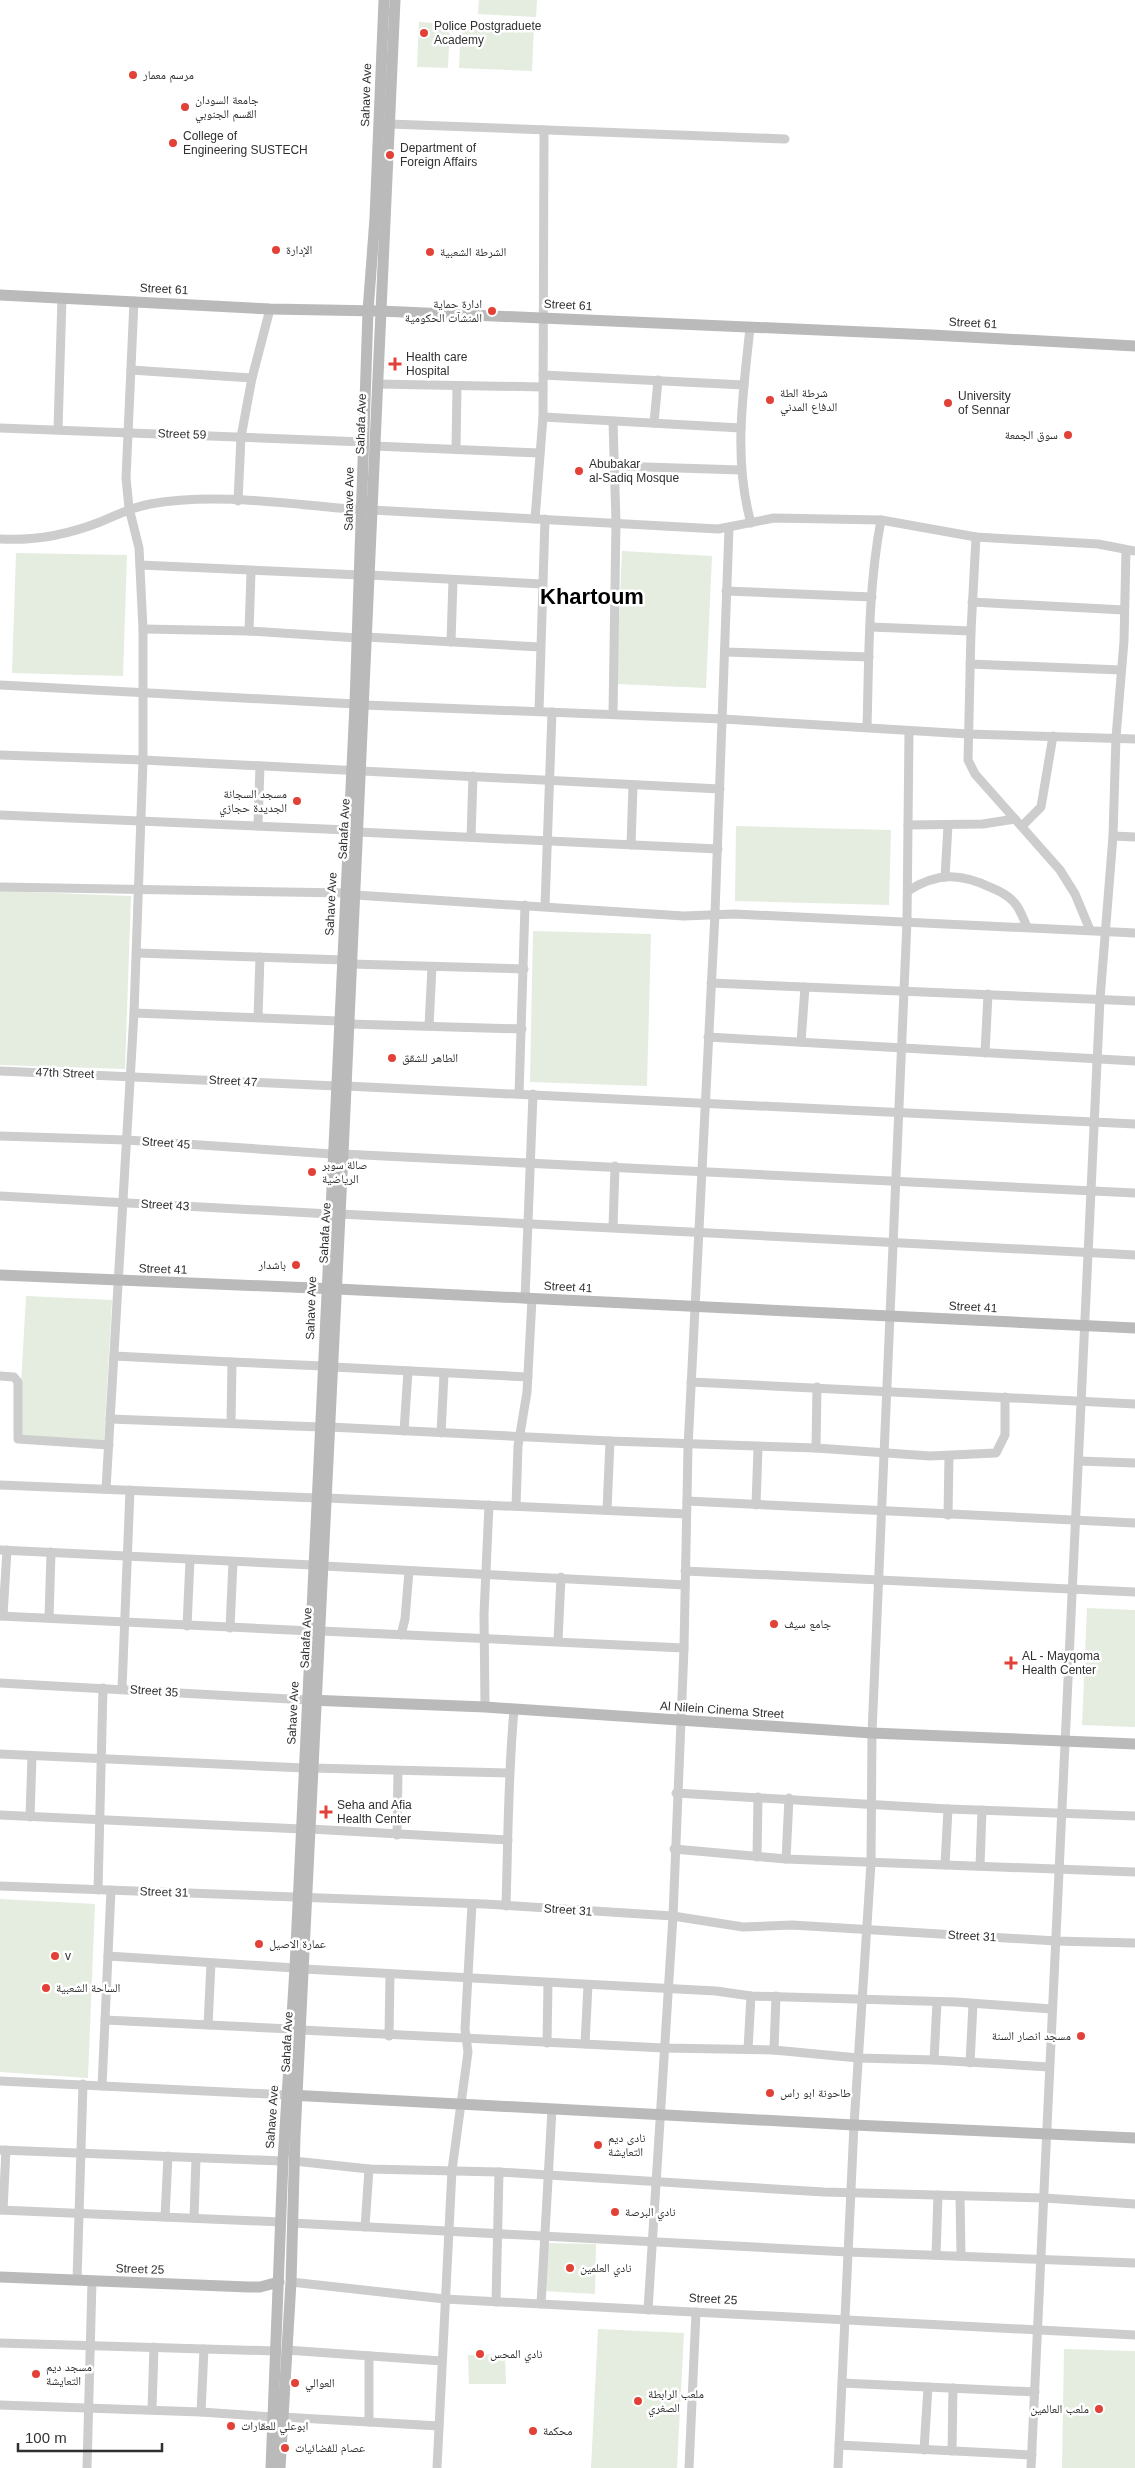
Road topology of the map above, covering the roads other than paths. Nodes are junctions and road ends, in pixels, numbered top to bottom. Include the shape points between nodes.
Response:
1 (384, 0) edge
2 (395, 0) edge
3 (390, 124) junction
4 (544, 130) junction
5 (785, 138) dead end
6 (0, 295) edge
7 (62, 298) junction
8 (134, 301) junction
9 (270, 309) junction
10 (368, 311) junction
11 (380, 311) junction
12 (544, 318) junction
13 (750, 328) junction
14 (1135, 346) edge
15 (131, 370) junction
16 (543, 375) junction
17 (252, 378) junction
18 (658, 380) junction
19 (377, 384) junction
20 (744, 385) junction
21 (457, 386) junction
22 (543, 387) junction
23 (543, 417) junction
24 (613, 422) junction
25 (654, 423) junction
26 (0, 428) edge
27 (741, 428) junction
28 (58, 429) junction
29 (127, 432) junction
30 (241, 437) junction
31 (369, 444) junction
32 (456, 449) junction
33 (540, 453) junction
34 (614, 466) junction
35 (741, 470) junction
36 (238, 501) junction
37 (129, 508) junction
38 (367, 510) junction
39 (540, 519) junction
40 (881, 520) junction
41 (616, 523) junction
42 (751, 523) junction
43 (729, 528) junction
44 (976, 536) junction
45 (0, 539) edge
46 (1130, 550) edge
47 (140, 565) junction
48 (250, 572) junction
49 (365, 575) junction
50 (453, 580) junction
51 (542, 584) junction
52 (726, 591) junction
53 (872, 597) junction
54 (972, 602) junction
55 (1124, 610) junction
56 (871, 627) junction
57 (143, 629) junction
58 (248, 631) junction
59 (970, 631) junction
60 (362, 637) junction
61 (1124, 641) junction
62 (451, 642) junction
63 (1135, 642) edge
64 (540, 647) junction
65 (724, 652) junction
66 (869, 657) junction
67 (970, 664) junction
68 (1121, 670) junction
69 (0, 685) edge
70 (144, 692) junction
71 (360, 704) junction
72 (539, 711) junction
73 (552, 712) junction
74 (612, 714) junction
75 (723, 719) junction
76 (867, 727) junction
77 (909, 731) junction
78 (968, 734) junction
79 (1053, 736) junction
80 (1116, 737) junction
81 (1135, 739) edge
82 (0, 755) edge
83 (143, 760) junction
84 (260, 766) junction
85 (356, 770) junction
86 (473, 776) junction
87 (550, 780) junction
88 (633, 785) junction
89 (720, 789) junction
90 (0, 815) edge
91 (1015, 819) junction
92 (141, 821) junction
93 (258, 825) junction
94 (908, 825) junction
95 (948, 825) junction
96 (1022, 826) junction
97 (353, 831) junction
98 (1113, 836) junction
99 (471, 837) junction
100 (1135, 837) edge
101 (546, 842) junction
102 (631, 845) junction
103 (718, 849) junction
104 (945, 877) junction
105 (0, 887) edge
106 (138, 891) junction
107 (908, 891) junction
108 (350, 894) junction
109 (525, 905) junction
110 (545, 906) junction
111 (715, 914) junction
112 (907, 921) junction
113 (1027, 927) junction
114 (1090, 930) junction
115 (1106, 931) junction
116 (1135, 932) edge
117 (137, 953) junction
118 (260, 958) junction
119 (347, 962) junction
120 (432, 967) junction
121 (524, 969) junction
122 (711, 983) junction
123 (805, 987) junction
124 (904, 990) junction
125 (988, 994) junction
126 (1100, 999) junction
127 (1135, 1001) edge
128 (134, 1013) junction
129 (258, 1017) junction
130 (344, 1022) junction
131 (429, 1026) junction
132 (522, 1029) junction
133 (708, 1037) junction
134 (802, 1042) junction
135 (902, 1048) junction
136 (985, 1053) junction
137 (1097, 1059) junction
138 (1135, 1061) edge
139 (0, 1071) edge
140 (130, 1076) junction
141 (341, 1086) junction
142 (519, 1094) junction
143 (533, 1094) junction
144 (705, 1105) junction
145 (899, 1115) junction
146 (1094, 1122) junction
147 (1135, 1124) edge
148 (0, 1136) edge
149 (126, 1140) junction
150 (338, 1154) junction
151 (531, 1162) junction
152 (615, 1166) junction
153 (701, 1171) junction
154 (897, 1183) junction
155 (1091, 1191) junction
156 (1135, 1194) edge
157 (0, 1196) edge
158 (124, 1203) junction
159 (335, 1214) junction
160 (528, 1224) junction
161 (613, 1227) junction
162 (699, 1233) junction
163 (893, 1243) junction
164 (1088, 1253) junction
165 (1135, 1255) edge
166 (0, 1275) edge
167 (119, 1281) junction
168 (331, 1288) junction
169 (528, 1299) junction
170 (695, 1307) junction
171 (890, 1316) junction
172 (1084, 1326) junction
173 (1135, 1328) edge
174 (114, 1356) junction
175 (232, 1362) junction
176 (328, 1366) junction
177 (408, 1371) junction
178 (444, 1374) junction
179 (0, 1376) edge
180 (528, 1377) junction
181 (691, 1382) junction
182 (817, 1387) junction
183 (887, 1390) junction
184 (1005, 1397) junction
185 (1081, 1401) junction
186 (1135, 1404) edge
187 (110, 1419) junction
188 (231, 1423) junction
189 (325, 1427) junction
190 (404, 1431) junction
191 (441, 1433) junction
192 (519, 1437) junction
193 (610, 1442) junction
194 (688, 1444) junction
195 (109, 1445) junction
196 (758, 1448) junction
197 (816, 1448) junction
198 (886, 1452) junction
199 (949, 1456) junction
200 (1078, 1461) junction
201 (1135, 1463) edge
202 (0, 1485) edge
203 (106, 1489) junction
204 (130, 1490) junction
205 (322, 1498) junction
206 (687, 1502) junction
207 (489, 1505) junction
208 (756, 1505) junction
209 (516, 1506) junction
210 (607, 1510) junction
211 (883, 1512) junction
212 (686, 1514) junction
213 (948, 1515) junction
214 (1075, 1520) junction
215 (1135, 1523) edge
216 (3, 1550) edge
217 (51, 1552) junction
218 (128, 1556) junction
219 (190, 1560) junction
220 (232, 1562) junction
221 (319, 1566) junction
222 (685, 1570) junction
223 (409, 1571) junction
224 (487, 1574) junction
225 (561, 1577) junction
226 (880, 1580) junction
227 (685, 1585) junction
228 (1072, 1589) junction
229 (1135, 1592) edge
230 (2, 1616) edge
231 (49, 1618) junction
232 (124, 1622) junction
233 (187, 1626) junction
234 (230, 1628) junction
235 (316, 1631) junction
236 (401, 1635) junction
237 (485, 1639) junction
238 (558, 1641) junction
239 (684, 1648) junction
240 (0, 1683) edge
241 (103, 1688) junction
242 (122, 1689) junction
243 (312, 1701) junction
244 (486, 1707) junction
245 (514, 1710) junction
246 (680, 1721) junction
247 (872, 1733) junction
248 (1065, 1741) junction
249 (1135, 1744) edge
250 (0, 1754) edge
251 (32, 1756) junction
252 (101, 1758) junction
253 (308, 1768) junction
254 (398, 1771) junction
255 (508, 1773) junction
256 (676, 1793) junction
257 (758, 1797) junction
258 (789, 1798) junction
259 (872, 1804) junction
260 (948, 1809) junction
261 (982, 1810) junction
262 (1063, 1813) junction
263 (0, 1815) edge
264 (1135, 1816) edge
265 (30, 1817) junction
266 (99, 1820) junction
267 (306, 1829) junction
268 (397, 1835) junction
269 (508, 1840) junction
270 (674, 1849) junction
271 (757, 1857) junction
272 (786, 1859) junction
273 (871, 1862) junction
274 (945, 1865) junction
275 (980, 1866) junction
276 (1060, 1870) junction
277 (1135, 1872) edge
278 (0, 1886) edge
279 (98, 1890) junction
280 (111, 1890) junction
281 (303, 1898) junction
282 (472, 1904) junction
283 (506, 1906) junction
284 (673, 1916) junction
285 (867, 1930) junction
286 (1056, 1941) junction
287 (1135, 1943) edge
288 (108, 1956) junction
289 (211, 1963) junction
290 (300, 1968) junction
291 (390, 1974) junction
292 (468, 1979) junction
293 (548, 1983) junction
294 (588, 1985) junction
295 (669, 1989) junction
296 (751, 1996) junction
297 (776, 1996) junction
298 (861, 1998) junction
299 (937, 2002) junction
300 (973, 2004) junction
301 (1052, 2009) junction
302 (105, 2020) junction
303 (208, 2025) junction
304 (296, 2030) junction
305 (389, 2036) junction
306 (468, 2039) junction
307 (547, 2043) junction
308 (585, 2044) junction
309 (664, 2048) junction
310 (748, 2049) junction
311 (774, 2050) junction
312 (858, 2058) junction
313 (934, 2060) junction
314 (970, 2063) junction
315 (1049, 2067) junction
316 (0, 2081) edge
317 (82, 2084) junction
318 (102, 2086) junction
319 (293, 2095) junction
320 (463, 2104) junction
321 (552, 2109) junction
322 (661, 2114) junction
323 (854, 2125) junction
324 (1046, 2135) junction
325 (1135, 2138) edge
326 (3, 2150) edge
327 (80, 2153) junction
328 (168, 2156) junction
329 (196, 2158) junction
330 (289, 2161) junction
331 (368, 2169) junction
332 (452, 2170) junction
333 (498, 2172) junction
334 (548, 2175) junction
335 (656, 2183) junction
336 (850, 2194) junction
337 (938, 2195) junction
338 (960, 2196) junction
339 (1044, 2198) junction
340 (1135, 2204) edge
341 (2, 2210) edge
342 (78, 2213) junction
343 (166, 2217) junction
344 (194, 2218) junction
345 (287, 2222) junction
346 (366, 2227) junction
347 (449, 2232) junction
348 (497, 2234) junction
349 (545, 2236) junction
350 (652, 2240) junction
351 (848, 2252) junction
352 (936, 2255) junction
353 (961, 2256) junction
354 (1041, 2259) junction
355 (1135, 2263) edge
356 (0, 2277) edge
357 (76, 2280) junction
358 (92, 2281) junction
359 (279, 2282) junction
360 (291, 2282) junction
361 (445, 2299) junction
362 (496, 2302) junction
363 (540, 2304) junction
364 (648, 2310) junction
365 (696, 2312) junction
366 (844, 2320) junction
367 (1037, 2330) junction
368 (1135, 2335) edge
369 (0, 2343) edge
370 (91, 2345) junction
371 (154, 2347) junction
372 (204, 2349) junction
373 (281, 2350) junction
374 (369, 2356) junction
375 (442, 2361) junction
376 (842, 2383) junction
377 (928, 2387) junction
378 (953, 2388) junction
379 (1034, 2392) junction
380 (0, 2405) edge
381 (88, 2409) junction
382 (152, 2410) junction
383 (201, 2412) junction
384 (278, 2417) junction
385 (369, 2422) junction
386 (439, 2426) junction
387 (839, 2445) junction
388 (924, 2450) junction
389 (952, 2451) junction
390 (1032, 2455) junction
391 (87, 2468) edge
392 (271, 2468) edge
393 (280, 2468) edge
394 (437, 2468) edge
395 (689, 2468) edge
396 (838, 2468) edge
397 (1031, 2468) edge

1 - 10 main road, Sahave Ave
2 - 3 main road, Sahafa Ave
3 - 4 street
3 - 11 main road, Sahafa Ave
4 - 5 street
4 - 12 street
6 - 7 main road, Street 61
7 - 8 main road, Street 61
7 - 28 street
8 - 9 main road, Street 61
8 - 15 street
9 - 10 main road, Street 61
9 - 17 street
10 - 11 main road, Street 61
10 - 31 main road, Sahave Ave
11 - 12 main road, Street 61
11 - 19 main road, Sahafa Ave
12 - 13 main road, Street 61
12 - 16 street
13 - 14 main road, Street 61
13 - 20 street
15 - 17 street
15 - 29 street
16 - 18 street
16 - 22 street
17 - 30 street
18 - 20 street
18 - 25 street
19 - 21 street
19 - 31 main road, Sahafa Ave
20 - 27 street
21 - 22 street
21 - 32 street
22 - 23 street
23 - 24 street
23 - 33 street
24 - 25 street
24 - 34 street
25 - 27 street
26 - 28 street, Street 59
27 - 35 street
28 - 29 street, Street 59
29 - 30 street, Street 59
29 - 37 street
30 - 31 street, Street 59
30 - 36 street
31 - 32 street, Street 59
31 - 38 main road, Sahave Ave
32 - 33 street, Street 59
33 - 39 street
34 - 35 street
34 - 41 street
35 - 42 street
36 - 37 street via 170,502
36 - 38 street
37 - 45 street via 79,529 49,537
37 - 47 street
38 - 39 street
38 - 49 main road, Sahave Ave
39 - 41 street
39 - 51 street
40 - 42 street via 786,518
40 - 44 street
40 - 53 street
41 - 43 street via 690,529
41 - 74 street
42 - 43 street
43 - 52 street
44 - 46 street via 1098,544
44 - 54 street
46 - 55 street
47 - 48 street
47 - 57 street
48 - 49 street
48 - 58 street
49 - 50 street
49 - 60 main road, Sahave Ave
50 - 51 street
50 - 62 street
51 - 64 street
52 - 53 street
52 - 65 street
53 - 56 street
54 - 55 street
54 - 59 street
55 - 61 street
56 - 59 street
56 - 66 street
57 - 58 street
57 - 70 street
58 - 60 street
59 - 67 street
60 - 62 street
60 - 71 main road, Sahave Ave
61 - 63 street
61 - 68 street
62 - 64 street
64 - 72 street
65 - 66 street
65 - 75 street
66 - 76 street
67 - 68 street
67 - 78 street
68 - 80 street
69 - 70 street
70 - 71 street
70 - 83 street
71 - 72 street
71 - 85 main road, Sahave Ave
72 - 73 street
73 - 74 street
73 - 87 street
74 - 75 street
75 - 76 street
75 - 89 street
76 - 77 street
77 - 78 street
77 - 94 street
78 - 79 street
78 - 91 street via 968,760 974,774
79 - 80 street
79 - 96 street via 1041,807
80 - 81 street
80 - 98 street
82 - 83 street
83 - 84 street
83 - 92 street
84 - 85 street
84 - 93 street
85 - 86 street
85 - 97 main road, Sahave Ave
86 - 87 street
86 - 99 street
87 - 88 street
87 - 101 street
88 - 89 street
88 - 102 street
89 - 103 street
90 - 92 street
91 - 95 street
91 - 96 street
92 - 93 street
92 - 106 street
93 - 97 street
94 - 95 street
94 - 107 street
95 - 104 street
96 - 114 street via 1065,878
97 - 99 street
97 - 108 main road, Sahave Ave
98 - 100 street
98 - 115 street
99 - 101 street
101 - 102 street
101 - 110 street
102 - 103 street
103 - 111 street
104 - 107 street
104 - 113 street via 970,878 1005,894 1017,906
105 - 106 street
106 - 108 street
106 - 117 street
107 - 112 street
108 - 109 street
108 - 119 main road, Sahave Ave
109 - 110 street
109 - 121 street
110 - 111 street via 684,916
111 - 112 street
111 - 122 street
112 - 113 street
112 - 124 street
113 - 114 street
114 - 115 street
115 - 116 street
115 - 126 street
117 - 118 street
117 - 128 street
118 - 119 street
118 - 129 street
119 - 120 street
119 - 130 main road, Sahave Ave
120 - 121 street
120 - 131 street
121 - 132 street
122 - 123 street
122 - 133 street
123 - 124 street
123 - 134 street
124 - 125 street
124 - 135 street
125 - 126 street
125 - 136 street
126 - 127 street
126 - 137 street
128 - 129 street
128 - 140 street
129 - 130 street
130 - 131 street
130 - 141 main road, Sahave Ave
131 - 132 street
132 - 142 street
133 - 134 street
133 - 144 street
134 - 135 street
135 - 136 street
135 - 145 street
136 - 137 street
137 - 138 street
137 - 146 street
139 - 140 street, 47th Street
140 - 141 street, Street 47
140 - 149 street
141 - 142 street, Street 47
141 - 150 main road, Sahave Ave
142 - 143 street, Street 47
143 - 144 street, Street 47
143 - 151 street
144 - 145 street, Street 47
144 - 153 street
145 - 146 street, Street 47
145 - 154 street
146 - 147 street, Street 47
146 - 155 street
148 - 149 street, Street 45
149 - 150 street, Street 45
149 - 158 street
150 - 151 street, Street 45
150 - 159 main road, Sahave Ave
151 - 152 street, Street 45
151 - 160 street
152 - 153 street, Street 45
152 - 161 street
153 - 154 street, Street 45
153 - 162 street
154 - 155 street, Street 45
154 - 163 street
155 - 156 street, Street 45
155 - 164 street
157 - 158 street, Street 43
158 - 159 street, Street 43
158 - 167 street
159 - 160 street, Street 43
159 - 168 main road, Sahave Ave
160 - 161 street, Street 43
160 - 169 street
161 - 162 street, Street 43
162 - 163 street, Street 43
162 - 170 street
163 - 164 street, Street 43
163 - 171 street
164 - 165 street, Street 43
164 - 172 street
166 - 167 main road, Street 41
167 - 168 main road, Street 41
167 - 174 street
168 - 169 main road, Street 41
168 - 176 main road, Sahave Ave
169 - 170 main road, Street 41
169 - 180 street
170 - 171 main road, Street 41
170 - 181 street
171 - 172 main road, Street 41
171 - 183 street
172 - 173 main road, Street 41
172 - 185 street
174 - 175 street
174 - 187 street
175 - 176 street
175 - 188 street
176 - 177 street
176 - 189 main road, Sahave Ave
177 - 178 street
177 - 190 street
178 - 180 street
178 - 191 street
179 - 195 street via 17,1378 18,1439
180 - 192 street
181 - 182 street
181 - 194 street
182 - 183 street
182 - 197 street
183 - 184 street
183 - 198 street
184 - 185 street
184 - 199 street via 1005,1435 996,1453
185 - 186 street
185 - 200 street
187 - 188 street
187 - 195 street
188 - 189 street
189 - 190 street
189 - 205 main road, Sahave Ave
190 - 191 street
191 - 192 street
192 - 193 street
192 - 209 street
193 - 194 street
193 - 210 street
194 - 196 street
194 - 206 street
195 - 203 street
196 - 197 street
196 - 208 street
197 - 198 street
198 - 199 street
198 - 211 street
199 - 213 street
200 - 201 street
200 - 214 street
202 - 203 street
203 - 204 street
204 - 205 street
204 - 218 street
205 - 207 street
205 - 221 main road, Sahave Ave
206 - 208 street
206 - 212 street
207 - 209 street
207 - 224 street
208 - 211 street
209 - 210 street
210 - 212 street
211 - 213 street
211 - 226 street
212 - 222 street
213 - 214 street
214 - 215 street
214 - 228 street
216 - 217 street
216 - 230 street
217 - 218 street
217 - 231 street
218 - 219 street
218 - 232 street
219 - 220 street
219 - 233 street
220 - 221 street
220 - 234 street
221 - 223 street
221 - 235 main road, Sahave Ave
222 - 226 street
222 - 227 street
223 - 224 street
223 - 236 street
224 - 225 street
224 - 237 street
225 - 227 street
225 - 238 street
226 - 228 street
226 - 247 street
227 - 239 street
228 - 229 street
228 - 248 street
230 - 231 street
231 - 232 street
232 - 233 street
232 - 242 street
233 - 234 street
234 - 235 street
235 - 236 street
235 - 243 main road, Sahave Ave
236 - 237 street
237 - 238 street
237 - 244 street
238 - 239 street
239 - 246 street
240 - 241 street, Street 35
241 - 242 street, Street 35
241 - 252 street
242 - 243 street, Street 35
243 - 244 main road, Al Nilein Cinema Street
243 - 253 main road, Sahave Ave
244 - 245 main road, Al Nilein Cinema Street
245 - 246 main road, Al Nilein Cinema Street
245 - 255 street
246 - 247 main road, Al Nilein Cinema Street
246 - 256 street
247 - 248 main road, Al Nilein Cinema Street
247 - 259 street
248 - 249 main road, Al Nilein Cinema Street
248 - 262 street
250 - 251 street
251 - 252 street
251 - 265 street
252 - 253 street
252 - 266 street
253 - 254 street
253 - 267 main road, Sahave Ave
254 - 255 street
254 - 268 street
255 - 269 street
256 - 257 street
256 - 270 street
257 - 258 street
257 - 271 street
258 - 259 street
258 - 272 street
259 - 260 street
259 - 273 street
260 - 261 street
260 - 274 street
261 - 262 street
261 - 275 street
262 - 264 street
262 - 276 street
263 - 265 street
265 - 266 street
266 - 267 street
266 - 279 street
267 - 268 street
267 - 281 main road, Sahave Ave
268 - 269 street
269 - 283 street
270 - 271 street
270 - 284 street
271 - 272 street
272 - 273 street
273 - 274 street
273 - 285 street
274 - 275 street
275 - 276 street
276 - 277 street
276 - 286 street
278 - 279 street, Street 31
279 - 280 street, Street 31
280 - 281 street, Street 31
280 - 288 street
281 - 282 street, Street 31
281 - 290 main road, Sahave Ave
282 - 283 street, Street 31
282 - 292 street
283 - 284 street, Street 31
284 - 285 street, Street 31 via 742,1927 792,1925
284 - 295 street
285 - 286 street, Street 31
285 - 298 street
286 - 287 street, Street 31
286 - 301 street
288 - 289 street
288 - 302 street
289 - 290 street
289 - 303 street
290 - 291 street
290 - 304 main road, Sahave Ave
291 - 292 street
291 - 305 street
292 - 293 street
292 - 306 street via 465,2029
293 - 294 street
293 - 307 street
294 - 295 street
294 - 308 street
295 - 296 street
295 - 309 street
296 - 297 street
296 - 310 street
297 - 298 street
297 - 311 street
298 - 299 street
298 - 312 street
299 - 300 street
299 - 313 street
300 - 301 street
300 - 314 street
301 - 315 street
302 - 303 street
302 - 318 street
303 - 304 street
304 - 305 street
304 - 319 main road, Sahafa Ave
305 - 306 street
306 - 307 street
306 - 320 street
307 - 308 street
308 - 309 street
309 - 310 street
309 - 322 street
310 - 311 street
311 - 312 street
312 - 313 street
312 - 323 street
313 - 314 street
314 - 315 street
315 - 324 street
316 - 317 street
317 - 318 street
317 - 327 street
318 - 319 street
319 - 320 main road
319 - 330 main road, Sahafa Ave
320 - 321 main road
320 - 332 street
321 - 322 main road
321 - 334 street
322 - 323 main road
322 - 335 street
323 - 324 main road
323 - 336 street
324 - 325 main road
324 - 339 street
326 - 327 street
326 - 341 street
327 - 328 street
327 - 342 street
328 - 329 street
328 - 343 street
329 - 330 street
329 - 344 street
330 - 331 street
330 - 345 main road, Sahave Ave
331 - 332 street
331 - 346 street
332 - 333 street
332 - 347 street
333 - 334 street
333 - 348 street
334 - 335 street
334 - 349 street
335 - 336 street
335 - 350 street
336 - 337 street
336 - 351 street
337 - 338 street
337 - 352 street
338 - 339 street
338 - 353 street
339 - 340 street
339 - 354 street
341 - 342 street
342 - 343 street
342 - 357 street
343 - 344 street
344 - 345 street
345 - 346 street
345 - 359 main road, Sahave Ave
345 - 360 main road
346 - 347 street
347 - 348 street
347 - 361 street
348 - 349 street
348 - 362 street
349 - 350 street
349 - 363 street
350 - 351 street
350 - 364 street
351 - 352 street
351 - 366 street
352 - 353 street
353 - 354 street
354 - 355 street
354 - 367 street
356 - 357 main road, Street 25
357 - 358 main road, Street 25
358 - 359 main road, Street 25 via 248,2288
358 - 370 street
359 - 373 main road, Sahave Ave
360 - 361 street, Street 25
360 - 373 main road
361 - 362 street, Street 25
361 - 375 street
362 - 363 street, Street 25
363 - 364 street, Street 25
364 - 365 street, Street 25
365 - 366 street, Street 25
365 - 395 street
366 - 367 street, Street 25
366 - 376 street
367 - 368 street, Street 25
367 - 379 street
369 - 370 street
370 - 371 street
370 - 381 street
371 - 372 street
371 - 382 street
372 - 373 street
372 - 383 street
373 - 374 street
373 - 384 main road, Sahave Ave
374 - 375 street
374 - 385 street
375 - 386 street
376 - 377 street
376 - 387 street
377 - 378 street
377 - 388 street
378 - 379 street
378 - 389 street
379 - 390 street
380 - 381 street
381 - 382 street
381 - 391 street
382 - 383 street
383 - 384 street
384 - 385 street
384 - 392 main road, Sahave Ave
384 - 393 main road
385 - 386 street
386 - 394 street
387 - 388 street
387 - 396 street
388 - 389 street
389 - 390 street
390 - 397 street

